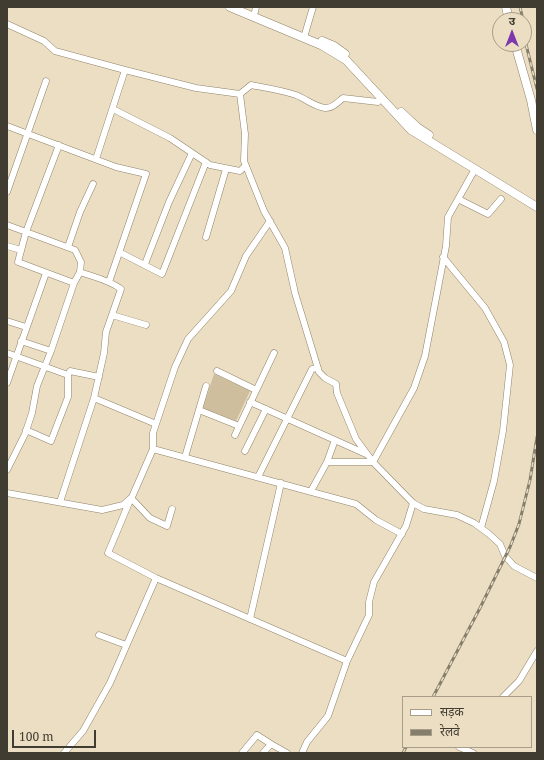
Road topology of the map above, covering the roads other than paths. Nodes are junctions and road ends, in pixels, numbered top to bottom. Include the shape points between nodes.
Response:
1 (230, 7) edge
2 (244, 7) edge
3 (313, 7) edge
4 (255, 9) edge
5 (7, 24) edge
6 (305, 34) junction
7 (517, 52) edge
8 (125, 70) junction
9 (46, 81) dead end
10 (240, 94) junction
11 (381, 98) junction
12 (113, 109) junction
13 (7, 126) edge
14 (537, 130) edge
15 (27, 134) junction
16 (58, 145) junction
17 (192, 153) junction
18 (96, 159) junction
19 (206, 162) junction
20 (245, 166) junction
21 (226, 169) junction
22 (475, 169) junction
23 (93, 184) dead end
24 (7, 192) edge
25 (458, 199) junction
26 (501, 199) dead end
27 (537, 202) edge
28 (537, 207) edge
29 (270, 221) junction
30 (7, 225) edge
31 (26, 232) junction
32 (206, 237) dead end
33 (7, 246) edge
34 (68, 247) junction
35 (21, 250) junction
36 (120, 252) junction
37 (444, 257) junction
38 (145, 264) junction
39 (80, 272) junction
40 (46, 273) junction
41 (109, 282) junction
42 (74, 283) junction
43 (112, 315) junction
44 (7, 321) edge
45 (146, 325) dead end
46 (26, 328) junction
47 (21, 341) junction
48 (51, 350) junction
49 (7, 353) edge
50 (274, 353) dead end
51 (16, 356) junction
52 (46, 366) junction
53 (318, 368) junction
54 (217, 371) dead end
55 (68, 375) junction
56 (98, 377) junction
57 (7, 382) edge
58 (206, 386) dead end
59 (256, 390) junction
60 (94, 398) junction
61 (250, 402) junction
62 (266, 409) junction
63 (199, 410) junction
64 (287, 419) junction
65 (156, 424) junction
66 (239, 426) junction
67 (26, 430) junction
68 (235, 435) dead end
69 (336, 440) junction
70 (153, 449) junction
71 (246, 451) dead end
72 (367, 454) junction
73 (185, 457) junction
74 (327, 462) junction
75 (373, 462) junction
76 (7, 470) edge
77 (258, 477) junction
78 (281, 483) junction
79 (311, 491) junction
80 (7, 493) edge
81 (131, 498) junction
82 (60, 502) junction
83 (413, 503) junction
84 (172, 509) dead end
85 (481, 528) junction
86 (402, 534) junction
87 (156, 578) junction
88 (537, 578) edge
89 (250, 619) junction
90 (99, 635) dead end
91 (126, 645) junction
92 (537, 652) edge
93 (347, 661) junction
94 (504, 696) edge
95 (271, 744) junction
96 (462, 748) edge
97 (473, 751) edge
98 (65, 753) edge
99 (242, 753) edge
100 (263, 753) edge
101 (287, 753) edge
102 (302, 753) edge

1 - 11 street via 321,45 346,60
2 - 4 street
3 - 6 street
4 - 6 street
5 - 8 street via 44,40 55,50
6 - 27 street via 334,46 350,57 416,127
7 - 14 street
8 - 10 street via 196,88
8 - 12 street
9 - 15 street
10 - 11 street via 251,85 276,89 326,108 343,98 378,102
10 - 20 street
11 - 22 street via 411,130
12 - 17 street via 170,138
12 - 18 street
13 - 15 street
15 - 16 street
15 - 24 street
16 - 18 street
16 - 31 street
17 - 19 street
17 - 38 street via 169,202
18 - 36 street via 146,174
19 - 21 street
19 - 38 street via 162,274
20 - 21 street via 240,171
20 - 29 street
21 - 32 street
22 - 25 street
22 - 28 street
23 - 34 street
25 - 26 street via 488,214
25 - 37 street via 448,216
29 - 53 street via 285,248 295,293
29 - 65 street via 246,256 230,291 188,339 175,367
30 - 31 street
31 - 34 street
31 - 35 street
33 - 35 street
34 - 39 street via 75,250 81,262
35 - 40 street via 18,263
36 - 38 street
36 - 41 street
37 - 75 street via 424,356 414,388
37 - 85 street via 485,308 504,342 510,365 503,431 494,481
39 - 41 street
39 - 42 street
40 - 42 street
40 - 46 street
41 - 43 street via 121,289
42 - 48 street
43 - 45 street
43 - 56 street via 106,332
44 - 46 street
46 - 47 street
47 - 48 street
47 - 51 street
48 - 52 street
49 - 51 street
50 - 59 street
51 - 52 street
51 - 57 street
52 - 55 street
52 - 67 street via 37,386
53 - 64 street via 312,369
53 - 72 street via 324,378 336,384 344,413 356,439
54 - 59 street
55 - 56 street via 70,371
55 - 67 street via 68,398 51,441
56 - 60 street
58 - 63 street
59 - 61 street
60 - 65 street
60 - 82 street
61 - 62 street
61 - 66 street
62 - 64 street
62 - 71 street
63 - 66 street
63 - 73 street
64 - 69 street
64 - 77 street
65 - 70 street
66 - 68 street
67 - 76 street
69 - 72 street
69 - 74 street
70 - 73 street
70 - 81 street
72 - 75 street
73 - 77 street
74 - 75 street
74 - 79 street
75 - 83 street
77 - 78 street
78 - 79 street
78 - 89 street
79 - 86 street via 356,504 376,520
80 - 82 street
81 - 82 street via 122,505 102,510
81 - 84 street via 150,518 167,526
81 - 87 street via 108,553
83 - 85 street via 424,509 458,515
83 - 86 street
85 - 88 street via 500,544 514,566
86 - 93 street via 374,582 369,615
87 - 89 street
87 - 91 street
89 - 93 street
90 - 91 street
91 - 98 street via 110,683 83,731
92 - 94 street via 519,681
93 - 102 street via 328,716 307,742
95 - 99 street via 257,735
95 - 100 street
95 - 101 street
96 - 97 street

